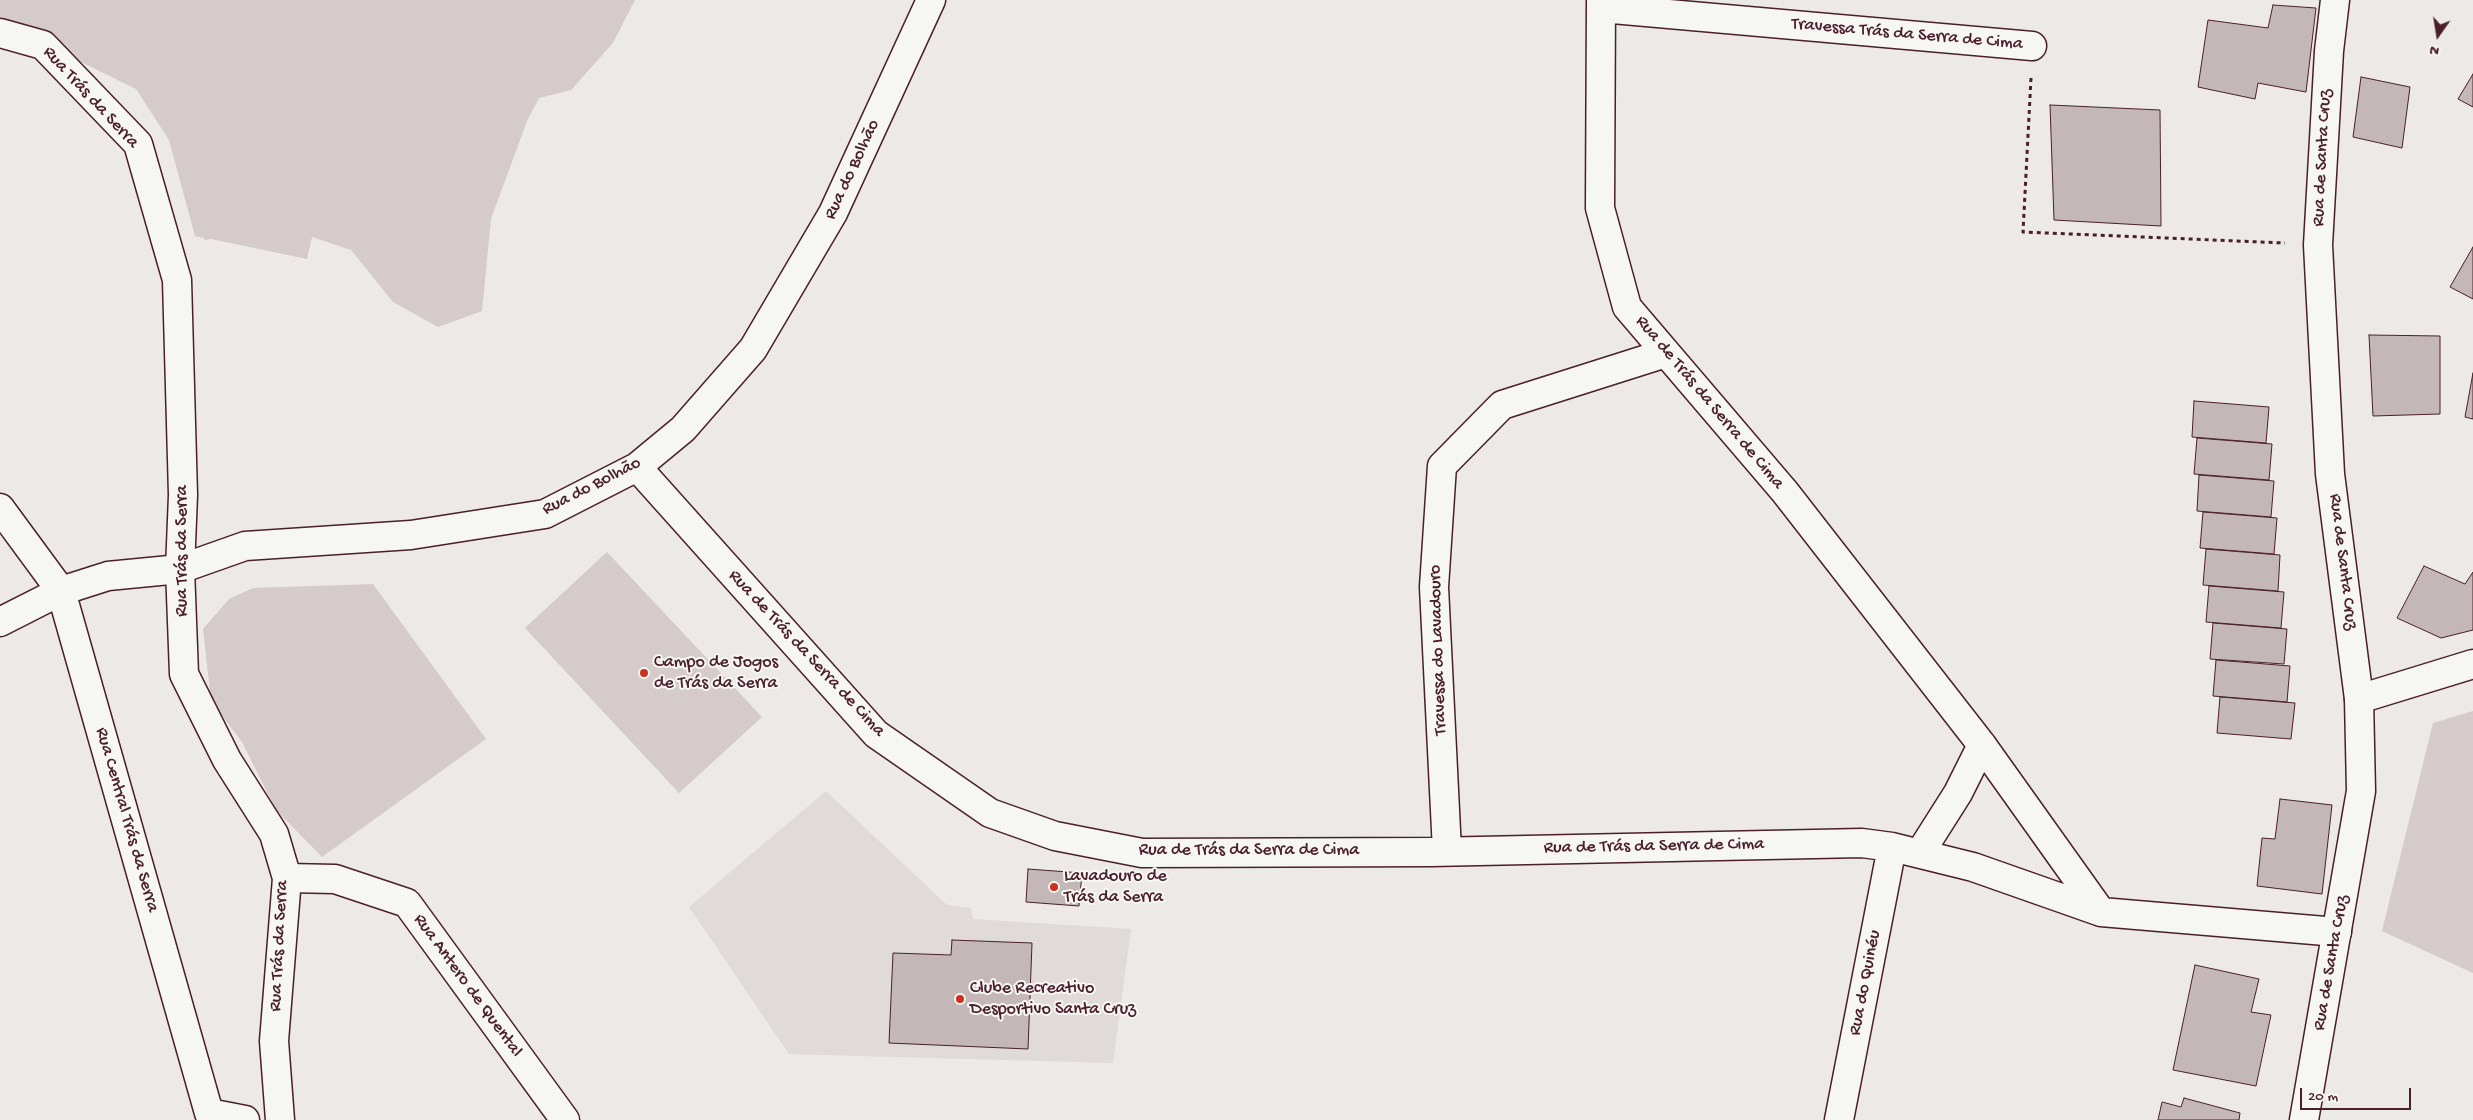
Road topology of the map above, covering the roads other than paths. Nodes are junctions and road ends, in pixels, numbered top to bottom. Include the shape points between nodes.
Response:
1 (931, 0) edge
2 (2335, 0) edge
3 (1601, 4) edge
4 (0, 33) edge
5 (2032, 46) road end
6 (1666, 353) junction
7 (637, 467) junction
8 (0, 508) edge
9 (180, 569) junction
10 (61, 591) junction
11 (0, 622) edge
12 (2473, 664) edge
13 (2360, 699) junction
14 (1982, 745) junction
15 (1892, 847) junction
16 (1447, 851) junction
17 (1920, 853) junction
18 (287, 878) junction
19 (2101, 912) junction
20 (2337, 932) junction
21 (245, 1120) edge
22 (280, 1120) edge
23 (565, 1120) edge
24 (1839, 1120) edge
25 (2304, 1120) edge

1 - 7 street, Rua do Bolhão via 834,213 753,349 682,428
2 - 13 street, Rua de Santa Cruz via 2318,245 2330,474
3 - 5 street, Travessa Trás da Serra de Cima
3 - 6 street, Rua de Trás da Serra de Cima via 1600,208 1627,307
4 - 9 street, Rua Trás da Serra via 43,45 138,144 177,280 183,495
6 - 14 street, Rua de Trás da Serra de Cima via 1784,492
6 - 16 street, Travessa do Lavadouro via 1502,405 1442,466 1434,587
7 - 9 street, Rua do Bolhão via 545,514 411,535 245,546
7 - 16 street, Rua de Trás da Serra de Cima via 876,734 990,813 1055,836 1142,853
8 - 10 street, Rua Central Trás da Serra
9 - 10 street, Rua do Bolhão via 108,576
9 - 18 street, Rua Trás da Serra via 184,674 227,760 274,834
10 - 11 street, Rua do Bolhão
10 - 21 street, Rua Central Trás da Serra via 209,1113
12 - 13 street
13 - 20 street, Rua de Santa Cruz via 2362,792
14 - 17 street via 1958,793
14 - 19 street, Rua de Trás da Serra de Cima
15 - 16 street, Rua de Trás da Serra de Cima via 1862,843
15 - 17 street, Rua de Trás da Serra de Cima
15 - 24 street, Rua do Quinéu
17 - 19 street, Rua de Trás da Serra de Cima via 1973,867
18 - 22 street, Rua Trás da Serra via 274,1041
18 - 23 street, Rua Antero de Quental via 335,879 407,903
19 - 20 street, Rua de Trás da Serra de Cima
20 - 25 street, Rua de Santa Cruz

